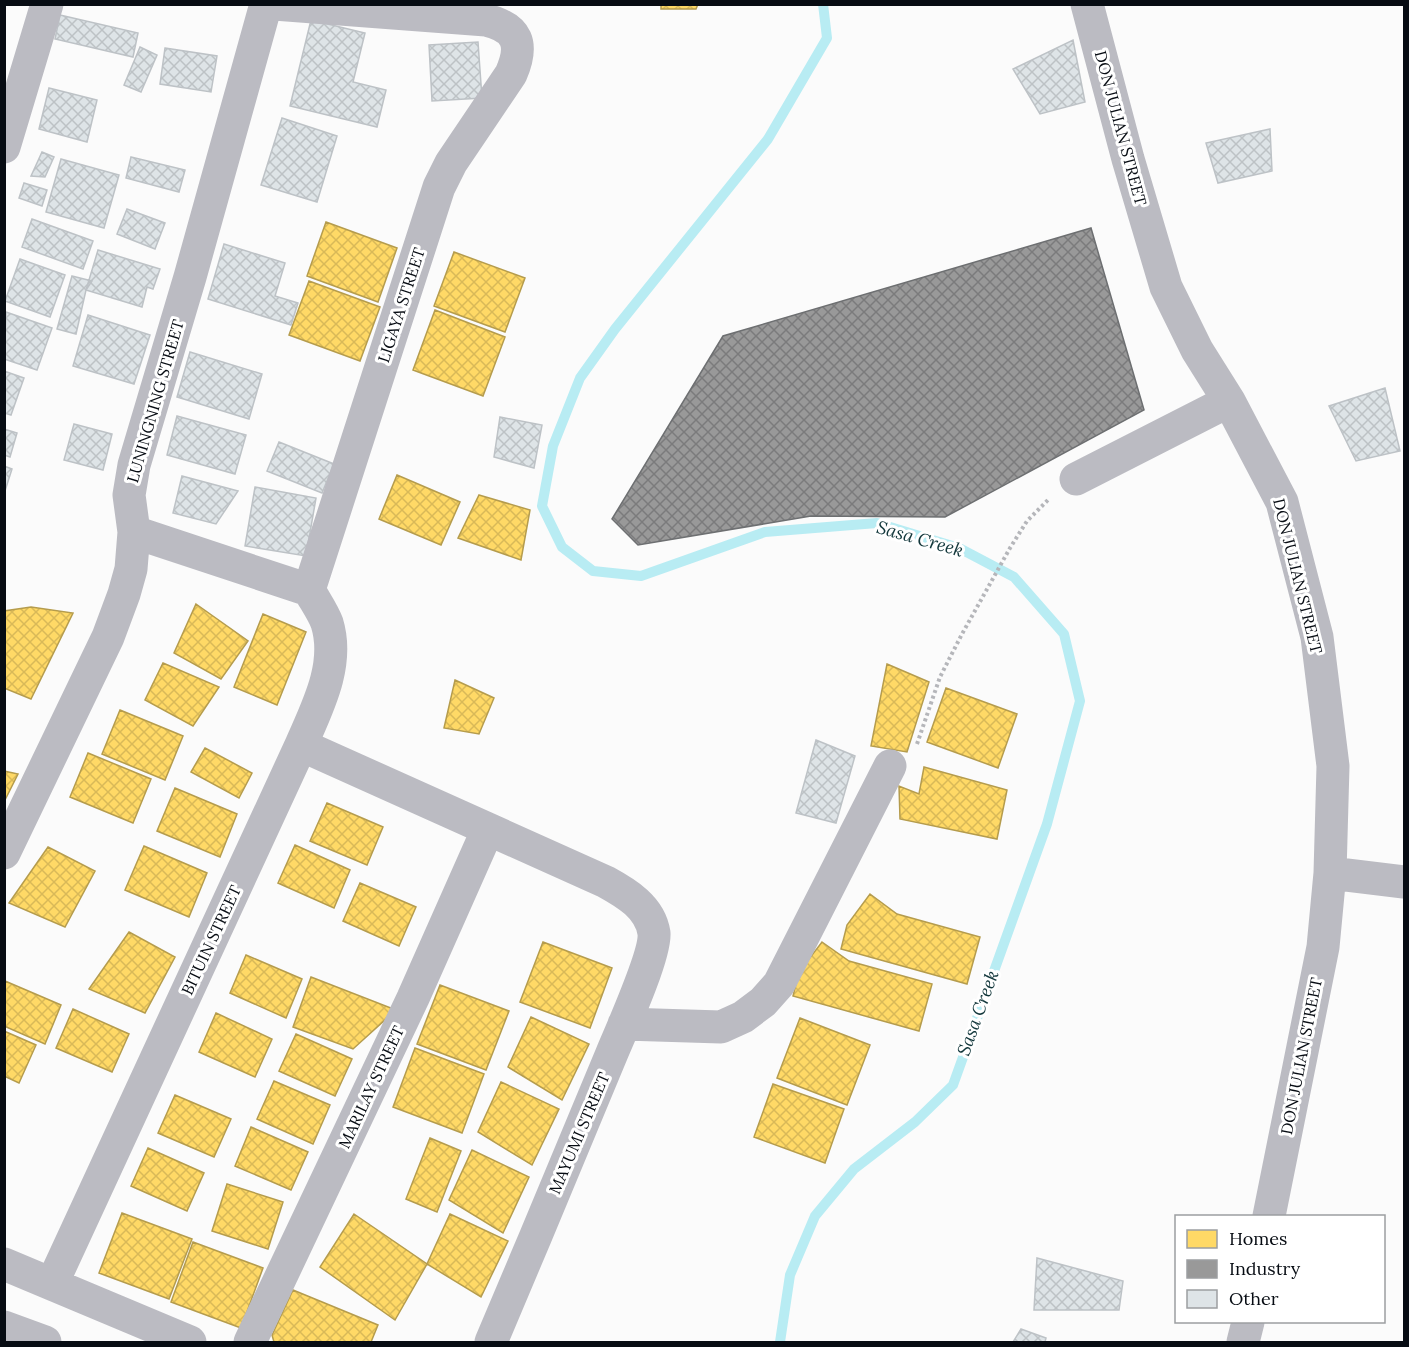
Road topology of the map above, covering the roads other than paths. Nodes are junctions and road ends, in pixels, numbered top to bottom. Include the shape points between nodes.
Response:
1 (47, 4) edge
2 (266, 4) edge
3 (274, 4) edge
4 (1087, 4) edge
5 (4, 147) edge
6 (1229, 401) junction
7 (1076, 480) road end
8 (134, 532) junction
9 (309, 590) junction
10 (301, 745) junction
11 (890, 766) road end
12 (488, 829) junction
13 (4, 853) edge
14 (1330, 873) junction
15 (1404, 882) edge
16 (624, 1024) junction
17 (1269, 1215) edge
18 (4, 1264) edge
19 (52, 1284) junction
20 (1248, 1323) edge
21 (4, 1327) edge
22 (45, 1342) edge
23 (190, 1342) edge
24 (249, 1342) edge
25 (491, 1342) edge
26 (1243, 1342) edge

1 - 5 street
2 - 8 street, LUNINGNING STREET via 134,465 129,495
3 - 9 street, LIGAYA STREET via 486,20 501,24 514,34 518,44 511,74 439,187
4 - 6 street, DON JULIAN STREET via 1166,287 1197,350
6 - 7 street
6 - 14 street, DON JULIAN STREET via 1282,502 1317,637 1333,765
8 - 9 street
8 - 13 street, LUNINGNING STREET via 131,569 108,637
9 - 10 street, BITUIN STREET via 327,622 331,645 319,703
10 - 12 street
10 - 19 street, BITUIN STREET
11 - 16 street via 779,984 763,1002 721,1027
12 - 16 street, MAYUMI STREET via 623,892 640,905 654,934 652,950
12 - 24 street, MARILAY STREET via 413,998
14 - 15 street
14 - 17 street, DON JULIAN STREET via 1323,947
16 - 25 street, MAYUMI STREET
18 - 19 street
19 - 23 street
20 - 26 street
21 - 22 street

